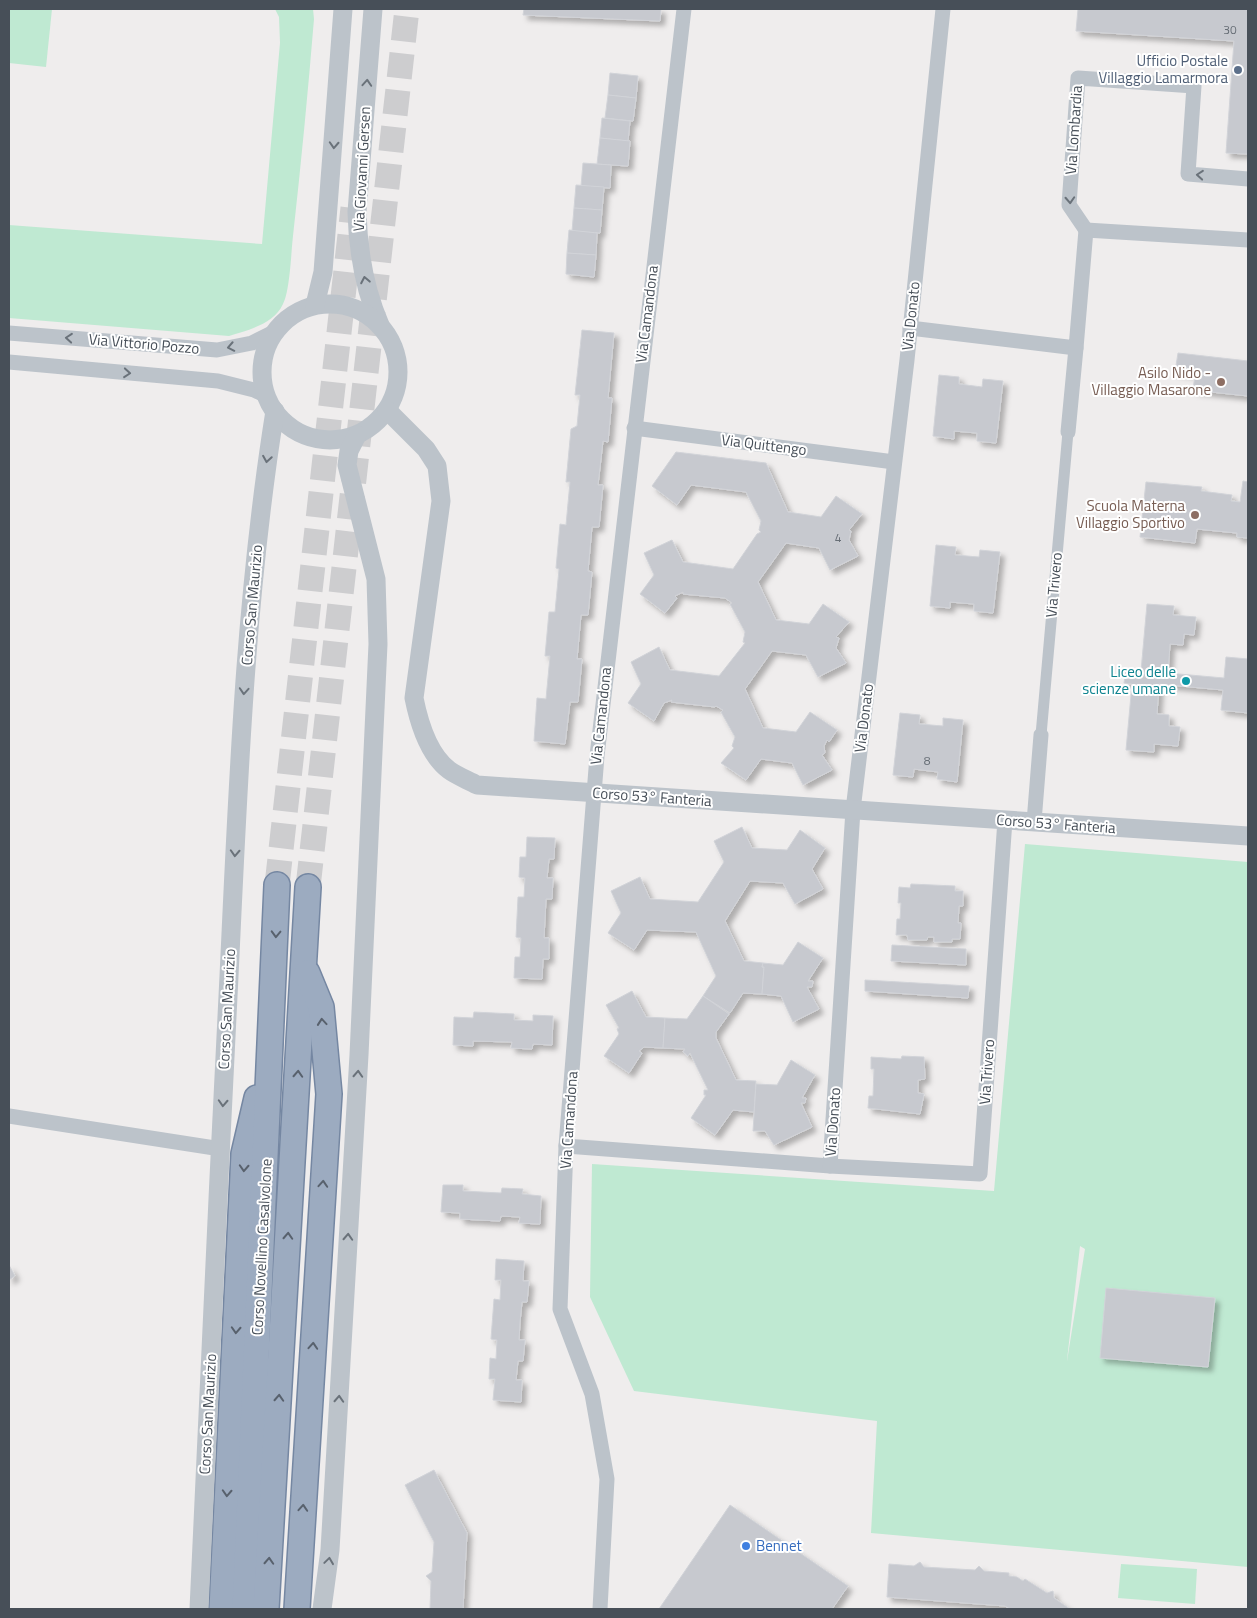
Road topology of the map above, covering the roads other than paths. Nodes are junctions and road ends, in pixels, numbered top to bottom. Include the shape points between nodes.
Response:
1 (343, 9) edge
2 (372, 9) edge
3 (684, 9) edge
4 (943, 9) edge
5 (1248, 179) edge
6 (1086, 230) junction
7 (1248, 240) edge
8 (315, 305) junction
9 (380, 326) junction
10 (910, 328) junction
11 (276, 331) junction
12 (9, 333) edge
13 (1076, 348) junction
14 (9, 362) edge
15 (271, 404) junction
16 (387, 410) junction
17 (634, 428) junction
18 (1068, 432) joint
19 (356, 435) junction
20 (894, 462) junction
21 (1041, 735) joint
22 (593, 794) junction
23 (853, 810) junction
24 (1005, 820) junction
25 (1034, 822) junction
26 (1248, 836) edge
27 (277, 885) tunnel mouth
28 (308, 887) tunnel mouth
29 (304, 966) junction
30 (272, 1035) junction
31 (9, 1116) edge
32 (566, 1146) junction
33 (220, 1150) junction
34 (830, 1166) junction
35 (198, 1609) edge
36 (222, 1609) edge
37 (245, 1609) edge
38 (266, 1609) edge
39 (297, 1609) edge
40 (322, 1609) edge
41 (600, 1609) edge

1 -> 8 street, Via Giovanni Gersen via 324,262
9 -> 2 street, Via Giovanni Gersen via 369,298 358,244 357,212
3 - 17 street, Via Camandona
4 - 10 street, Via Donato
5 -> 6 street, Via Lombardia via 1188,174 1194,86 1078,78 1069,206
6 - 7 street
6 - 13 street
8 - 9 street via 351,307 367,314
8 - 11 street via 287,319
9 - 16 street via 391,340 397,358 395,394
10 - 13 street
10 - 20 street, Via Donato
11 -> 12 street, Via Vittorio Pozzo via 252,343 216,350
11 - 15 street via 263,362 263,379
13 - 18 street, Via Trivero
14 -> 15 street, Via Vittorio Pozzo via 218,381 254,390
15 - 19 street via 287,425 303,434 339,440
15 -> 33 street, Corso San Maurizio via 250,600
16 - 19 street via 373,425
16 - 22 street, Corso 53° Fanteria via 426,449 437,466 441,501 414,698 420,725 432,750 448,769 477,784
17 - 20 street, Via Quittengo
17 - 22 street, Via Camandona
18 - 21 street, Via Trivero
40 -> 19 street via 332,1520 378,644 376,579 347,465
20 - 23 street, Via Donato
21 - 25 street, Via Trivero
22 - 23 street, Corso 53° Fanteria
22 - 32 street, Via Camandona
23 - 24 street, Corso 53° Fanteria
23 - 34 street, Via Donato
24 - 25 street, Corso 53° Fanteria
24 - 34 street, Via Trivero via 980,1174
25 - 26 street, Corso 53° Fanteria
27 -> 30 highway, Corso Novellino Casalvolone
28 - 29 highway, Corso Novellino Casalvolone
38 -> 29 highway, Corso Novellino Casalvolone
39 -> 29 highway via 329,1094 321,1007
30 -> 36 highway via 244,1154
30 - 37 highway, Corso Novellino Casalvolone
31 - 33 street
32 - 34 street, Via Donato
32 - 41 street, Via Camandona via 560,1309 592,1394 607,1479
33 - 35 street, Corso San Maurizio

